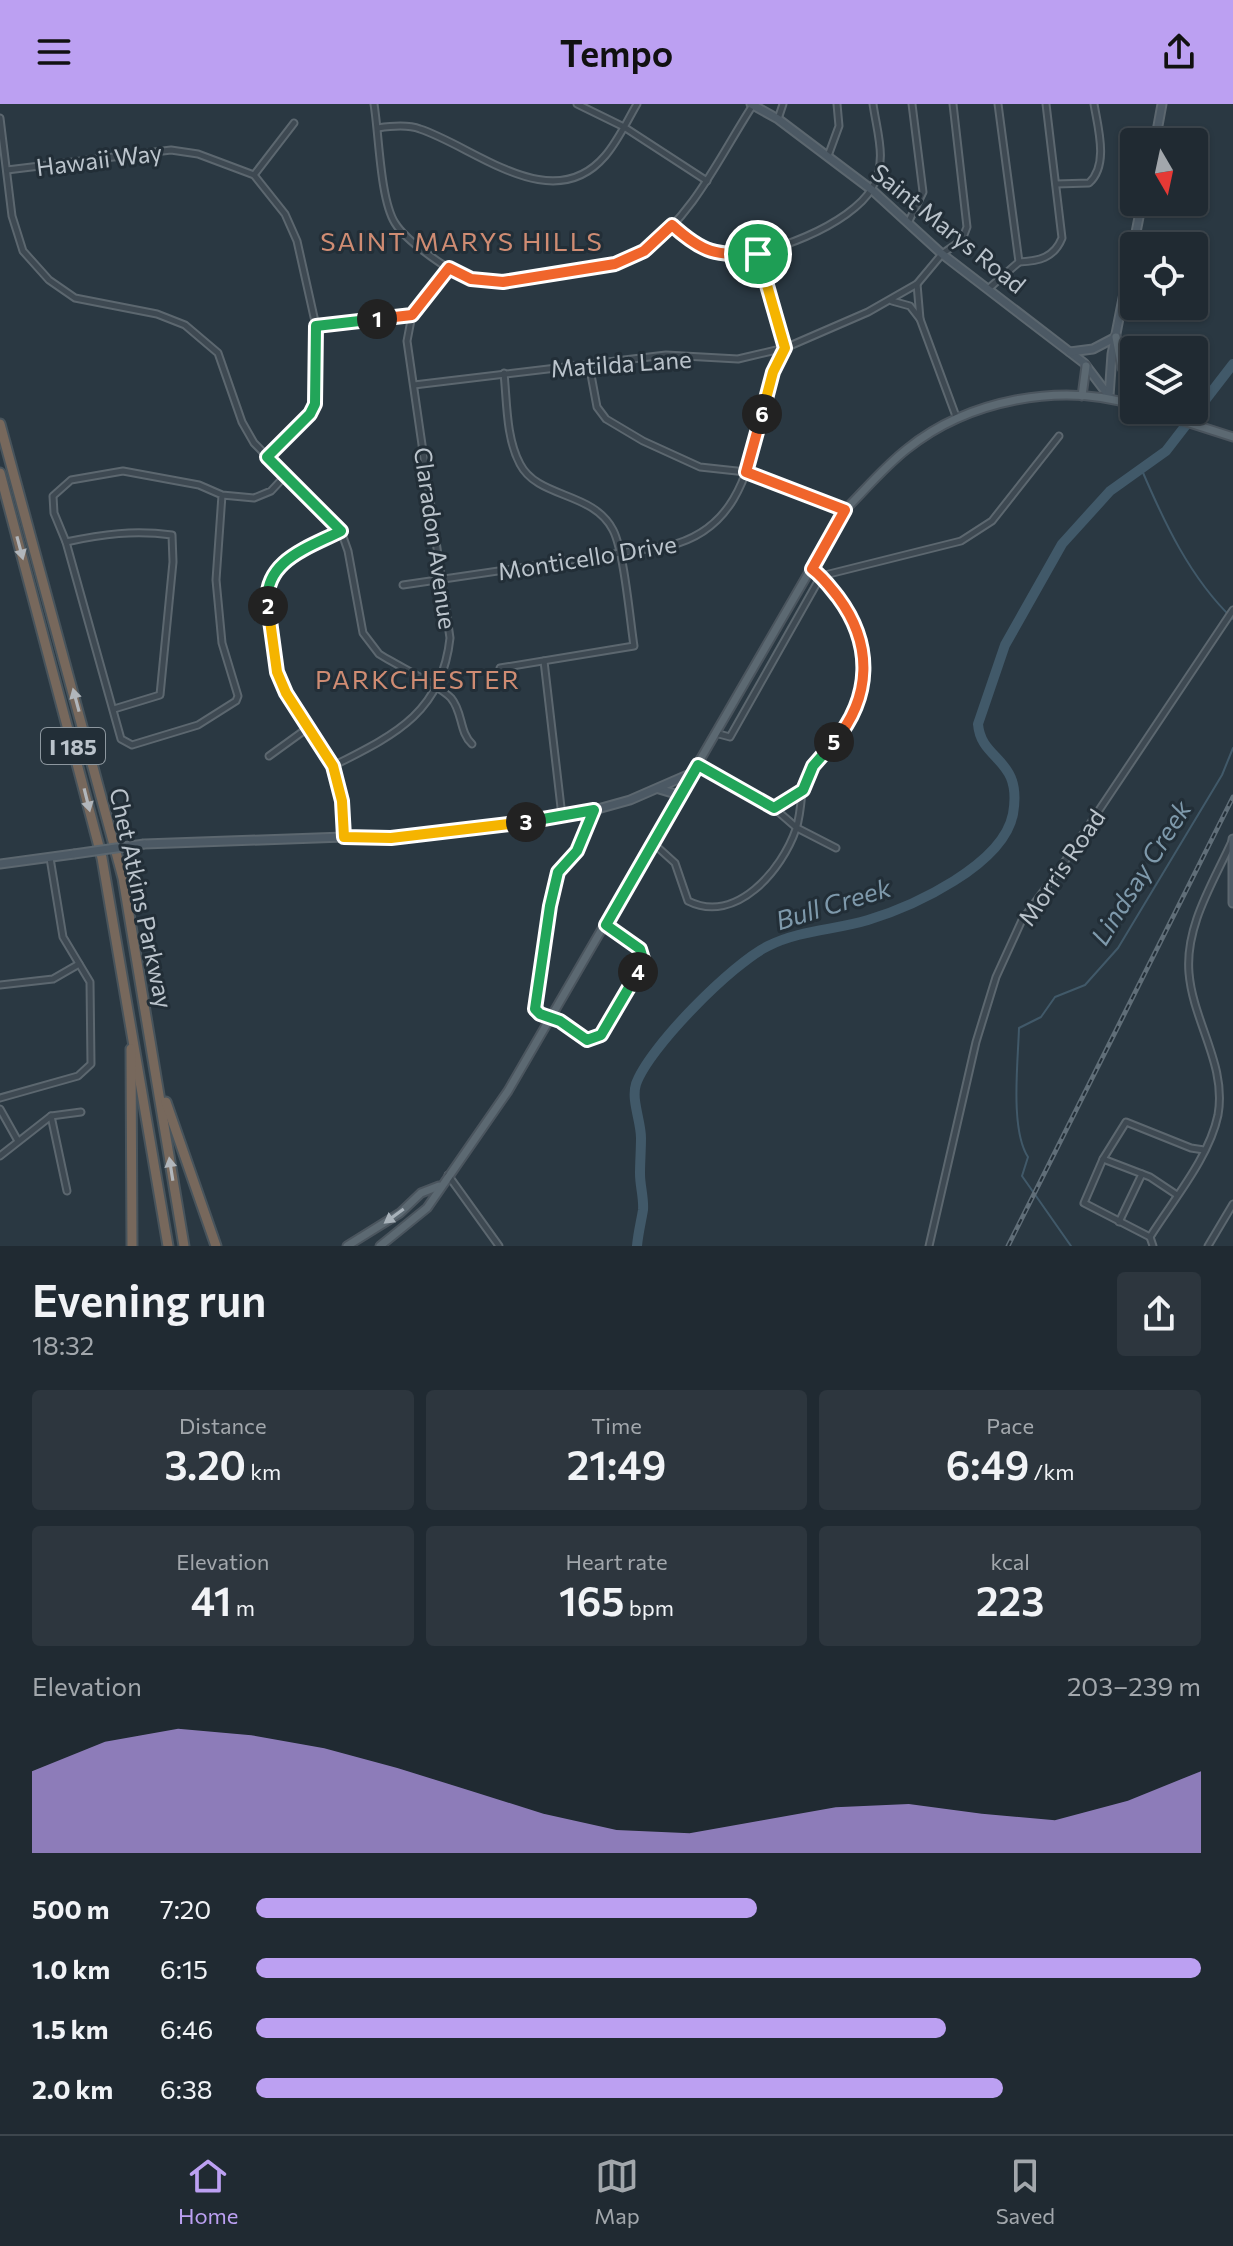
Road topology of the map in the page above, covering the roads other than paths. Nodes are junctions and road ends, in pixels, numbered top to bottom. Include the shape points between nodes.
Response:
1 (374, 104) edge
2 (577, 104) edge
3 (637, 104) edge
4 (752, 104) edge
5 (783, 104) edge
6 (837, 104) edge
7 (873, 104) edge
8 (912, 104) edge
9 (953, 104) edge
10 (998, 104) edge
11 (1046, 104) edge
12 (1094, 104) edge
13 (1162, 104) edge
14 (0, 118) edge
15 (778, 119) junction
16 (294, 123) dead end
17 (624, 127) junction
18 (378, 128) junction
19 (1158, 128) edge
20 (827, 157) junction
21 (7, 170) junction
22 (254, 175) junction
23 (707, 181) junction
24 (1056, 184) junction
25 (872, 190) junction
26 (1139, 216) edge
27 (908, 223) junction
28 (672, 225) junction
29 (758, 254) junction
30 (942, 254) junction
31 (1019, 262) junction
32 (449, 268) junction
33 (917, 284) junction
34 (988, 289) junction
35 (891, 301) junction
36 (412, 315) junction
37 (920, 319) junction
38 (316, 326) junction
39 (1116, 337) junction
40 (785, 348) junction
41 (1070, 352) junction
42 (1120, 358) edge
43 (589, 364) junction
44 (1086, 366) junction
45 (504, 373) junction
46 (414, 385) junction
47 (1082, 396) junction
48 (1109, 396) junction
49 (1120, 400) edge
50 (957, 420) junction
51 (0, 424) edge
52 (1193, 424) edge
53 (1059, 436) dead end
54 (1233, 437) edge
55 (267, 457) junction
56 (746, 472) junction
57 (0, 473) edge
58 (285, 476) junction
59 (222, 495) junction
60 (845, 510) junction
61 (341, 531) junction
62 (66, 542) junction
63 (619, 553) junction
64 (812, 569) junction
65 (821, 576) junction
66 (442, 579) junction
67 (403, 585) dead end
68 (1233, 610) edge
69 (544, 661) junction
70 (500, 668) dead end
71 (434, 687) junction
72 (114, 709) junction
73 (309, 727) junction
74 (715, 733) junction
75 (472, 744) dead end
76 (269, 756) dead end
77 (698, 765) junction
78 (333, 766) junction
79 (692, 773) junction
80 (656, 788) junction
81 (803, 790) junction
82 (679, 795) junction
83 (774, 808) junction
84 (594, 810) junction
85 (562, 816) junction
86 (797, 828) junction
87 (344, 837) junction
88 (1232, 840) edge
89 (654, 844) junction
90 (836, 848) dead end
91 (50, 858) junction
92 (0, 864) edge
93 (1233, 903) edge
94 (606, 925) junction
95 (79, 964) junction
96 (0, 985) edge
97 (145, 1008) junction
98 (549, 1016) junction
99 (130, 1021) junction
100 (0, 1098) edge
101 (0, 1109) edge
102 (81, 1112) dead end
103 (51, 1116) junction
104 (18, 1141) junction
105 (1204, 1150) junction
106 (0, 1156) edge
107 (1103, 1159) junction
108 (1142, 1174) junction
109 (448, 1175) junction
110 (439, 1186) junction
111 (67, 1191) dead end
112 (1177, 1195) junction
113 (1233, 1204) edge
114 (1119, 1222) junction
115 (1150, 1237) junction
116 (132, 1246) edge
117 (168, 1246) edge
118 (184, 1246) edge
119 (216, 1246) edge
120 (347, 1246) edge
121 (380, 1246) edge
122 (499, 1246) edge
123 (929, 1246) edge
124 (1153, 1246) edge
125 (1208, 1246) edge

1 - 18 street
2 - 17 street
3 - 17 street
4 - 15 street, Saint Marys Road
4 - 23 street
5 - 15 street
6 - 20 street via 839,126
7 - 25 street via 882,156
8 - 27 street via 923,192
9 - 30 street, Matilda Lane via 967,227 962,240
10 - 31 street
11 - 24 street
12 - 24 street via 1101,153 1097,176 1089,183
13 - 19 street
14 - 21 street
15 - 20 street, Saint Marys Road
16 - 22 street
17 - 18 street via 604,157 586,171 549,181 512,173 418,128
17 - 23 street
18 - 32 street via 394,221
20 - 25 street, Saint Marys Road
21 - 22 street, Hawaii Way via 171,150
21 - 55 street via 12,216 23,251 37,268 75,298 157,314 204,339 218,353 242,422
22 - 38 street via 292,225
23 - 28 street
24 - 31 street via 1059,247 1044,260
25 - 27 street, Saint Marys Road
25 - 29 street via 853,211
26 - 39 street
27 - 30 street, Saint Marys Road
28 - 29 street via 699,248 725,255
28 - 32 street via 644,251 615,264 503,282 471,279
29 - 40 street
30 - 33 street, Matilda Lane
30 - 34 street, Saint Marys Road
31 - 34 street
32 - 36 street
33 - 35 street, Matilda Lane
33 - 37 street
34 - 41 street, Saint Marys Road
35 - 37 street via 910,306
35 - 40 street, Matilda Lane
36 - 38 street
36 - 46 street, Claradon Avenue via 407,341
37 - 50 street
38 - 55 street via 315,404
39 - 41 street via 1093,349
39 - 42 main road
39 - 48 street
40 - 43 street, Matilda Lane via 738,359 666,355
40 - 56 street, Monticello Drive via 773,372
41 - 44 street, Saint Marys Road
43 - 45 street, Matilda Lane
43 - 56 street via 597,407 606,419 700,467
44 - 47 main road
44 - 48 street, Saint Marys Road
45 - 46 street, Matilda Lane
45 - 63 street via 520,465 539,483 600,512 614,531
46 - 66 street, Claradon Avenue
47 - 48 main road
47 - 50 main road via 1008,402
48 - 49 main road
50 - 60 main road via 907,449
97 -> 51 highway, Chet Atkins Parkway / I 185 via 123,878
52 - 54 main road
53 - 65 street via 992,521 961,541
55 - 58 street
56 - 60 street
56 - 63 street, Monticello Drive via 729,510 706,532 679,544
57 -> 99 highway, Chet Atkins Parkway / I 185 via 102,858
58 - 59 street via 271,491 254,498
58 - 61 street
59 - 62 street via 146,473 123,471 71,480 53,496
59 - 72 street via 216,580 222,643 238,696 234,706 198,725 132,745 121,739
60 - 64 main road
61 - 71 street via 369,645
61 - 73 street via 290,557 268,583 277,672
62 - 72 street
62 - 72 street via 108,532 172,535 160,695
63 - 66 street, Monticello Drive
63 - 69 street via 634,646
64 - 65 street
64 - 74 main road
65 - 74 street via 730,737
65 - 81 street via 847,609 865,662 855,713 813,766
66 - 67 street, Monticello Drive
66 - 71 street, Claradon Avenue via 450,638 448,662
68 - 123 street, Morris Road via 1022,920 996,977 976,1042
69 - 70 street
69 - 85 street
71 - 75 street via 450,697
71 - 78 street, Claradon Avenue via 418,714 394,735
73 - 76 street
73 - 78 street
74 - 77 main road
77 - 79 main road
77 - 83 street
78 - 87 street
79 - 80 street
79 - 82 main road
80 - 82 street
80 - 84 street
81 - 83 street
81 - 86 street
82 - 89 main road
83 - 86 street
84 - 85 street
84 - 98 street via 577,851 558,872 550,906 535,1009
85 - 87 street via 391,838
86 - 89 street via 773,872 743,897 713,908 688,901 675,863
86 - 90 street
87 - 91 street, bridge via 144,844
88 - 93 street
88 - 105 street via 1190,940 1189,973 1203,1034 1216,1063 1219,1092 1218,1113
89 - 94 main road
91 - 92 street
91 - 95 street via 63,937
94 - 98 main road
94 - 98 street via 640,949 644,962 601,1035 587,1040
95 - 96 street via 53,979
95 - 100 street via 90,982 91,1064 78,1076
118 -> 97 highway, Chet Atkins Parkway / I 185
97 - 119 highway via 167,1107
98 - 109 main road via 508,1091
99 - 116 highway
99 - 117 highway, Chet Atkins Parkway / I 185
101 - 104 street
102 - 103 street
103 - 104 street
103 - 111 street
104 - 106 street
105 - 107 street via 1126,1122
105 - 112 street
107 - 108 street
107 - 114 street via 1084,1203
108 - 112 street
108 - 114 street
109 - 110 main road
109 - 122 street
110 -> 120 main road
110 - 121 main road via 427,1208
112 - 115 street
113 - 125 street
114 - 115 street
115 - 124 street

